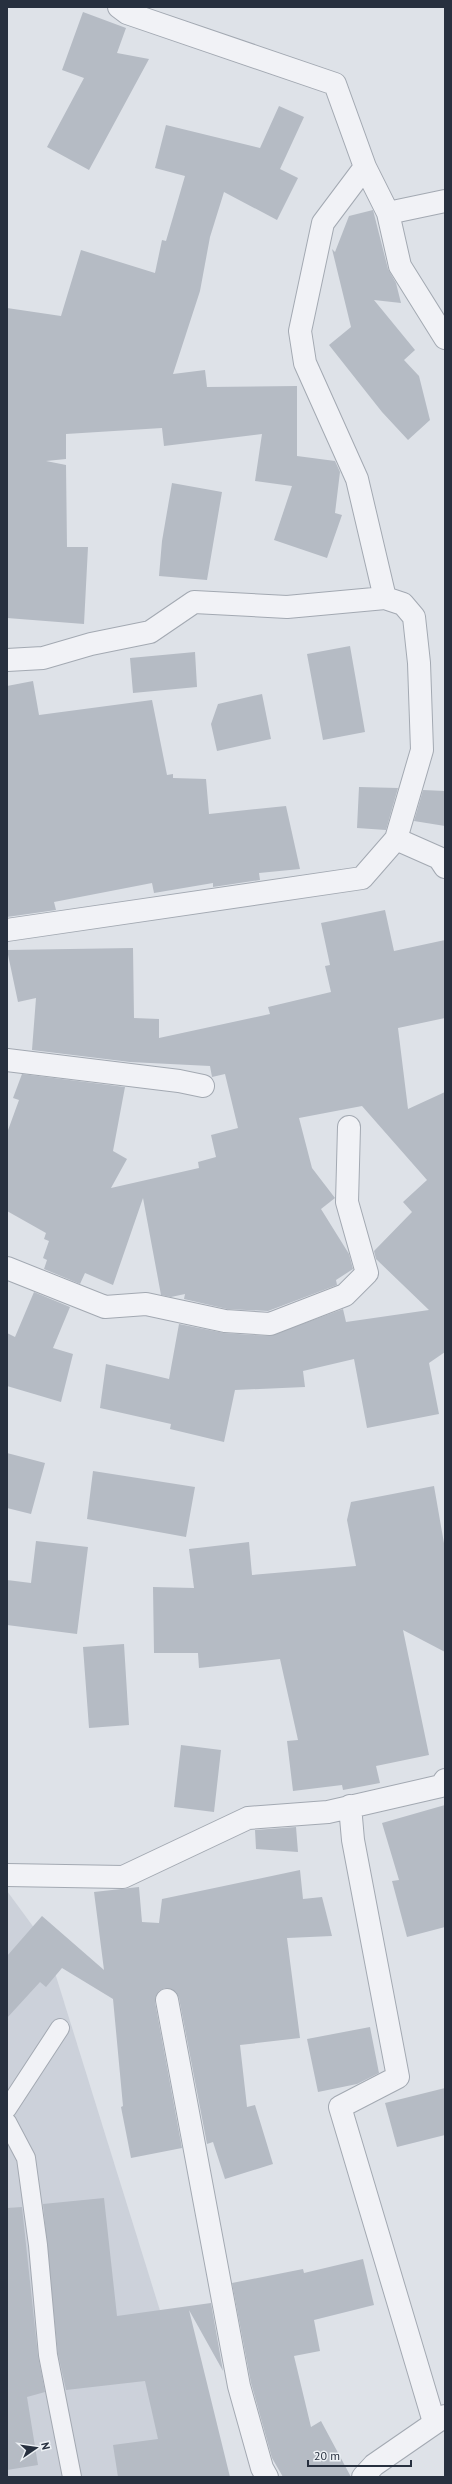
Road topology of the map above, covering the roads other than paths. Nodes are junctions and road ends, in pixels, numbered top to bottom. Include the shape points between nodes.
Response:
1 (119, 7) edge
2 (365, 168) junction
3 (445, 201) edge
4 (388, 212) junction
5 (445, 338) edge
6 (385, 598) junction
7 (7, 660) edge
8 (396, 839) junction
9 (445, 867) edge
10 (7, 930) edge
11 (7, 1060) edge
12 (203, 1086) dead end
13 (349, 1127) dead end
14 (7, 1268) edge
15 (445, 1780) edge
16 (350, 1806) junction
17 (7, 1876) edge
18 (166, 2000) dead end
19 (60, 2028) dead end
20 (7, 2109) edge
21 (7, 2122) edge
22 (440, 2419) edge
23 (72, 2477) edge
24 (267, 2477) edge
25 (363, 2477) edge

1 - 2 street via 127,13 336,84
2 - 4 street
2 - 6 street via 323,223 300,331 305,363 357,480
3 - 4 street
4 - 5 street via 400,266
6 - 7 street via 287,607 194,602 150,632 91,644 43,658
6 - 8 street via 403,604 414,617 419,663 422,750
8 - 9 street via 439,858
8 - 10 street via 362,878
11 - 12 street
13 - 14 street via 347,1202 367,1273 345,1295 270,1324 225,1321 146,1304 105,1307
15 - 16 street via 441,1786
16 - 17 street via 328,1812 248,1818 123,1877
16 - 22 street via 353,1840 398,2077 340,2107
18 - 24 street via 238,2386 262,2468
19 - 20 lane
21 - 23 lane via 26,2158 38,2245 48,2354
22 - 25 street via 374,2465

